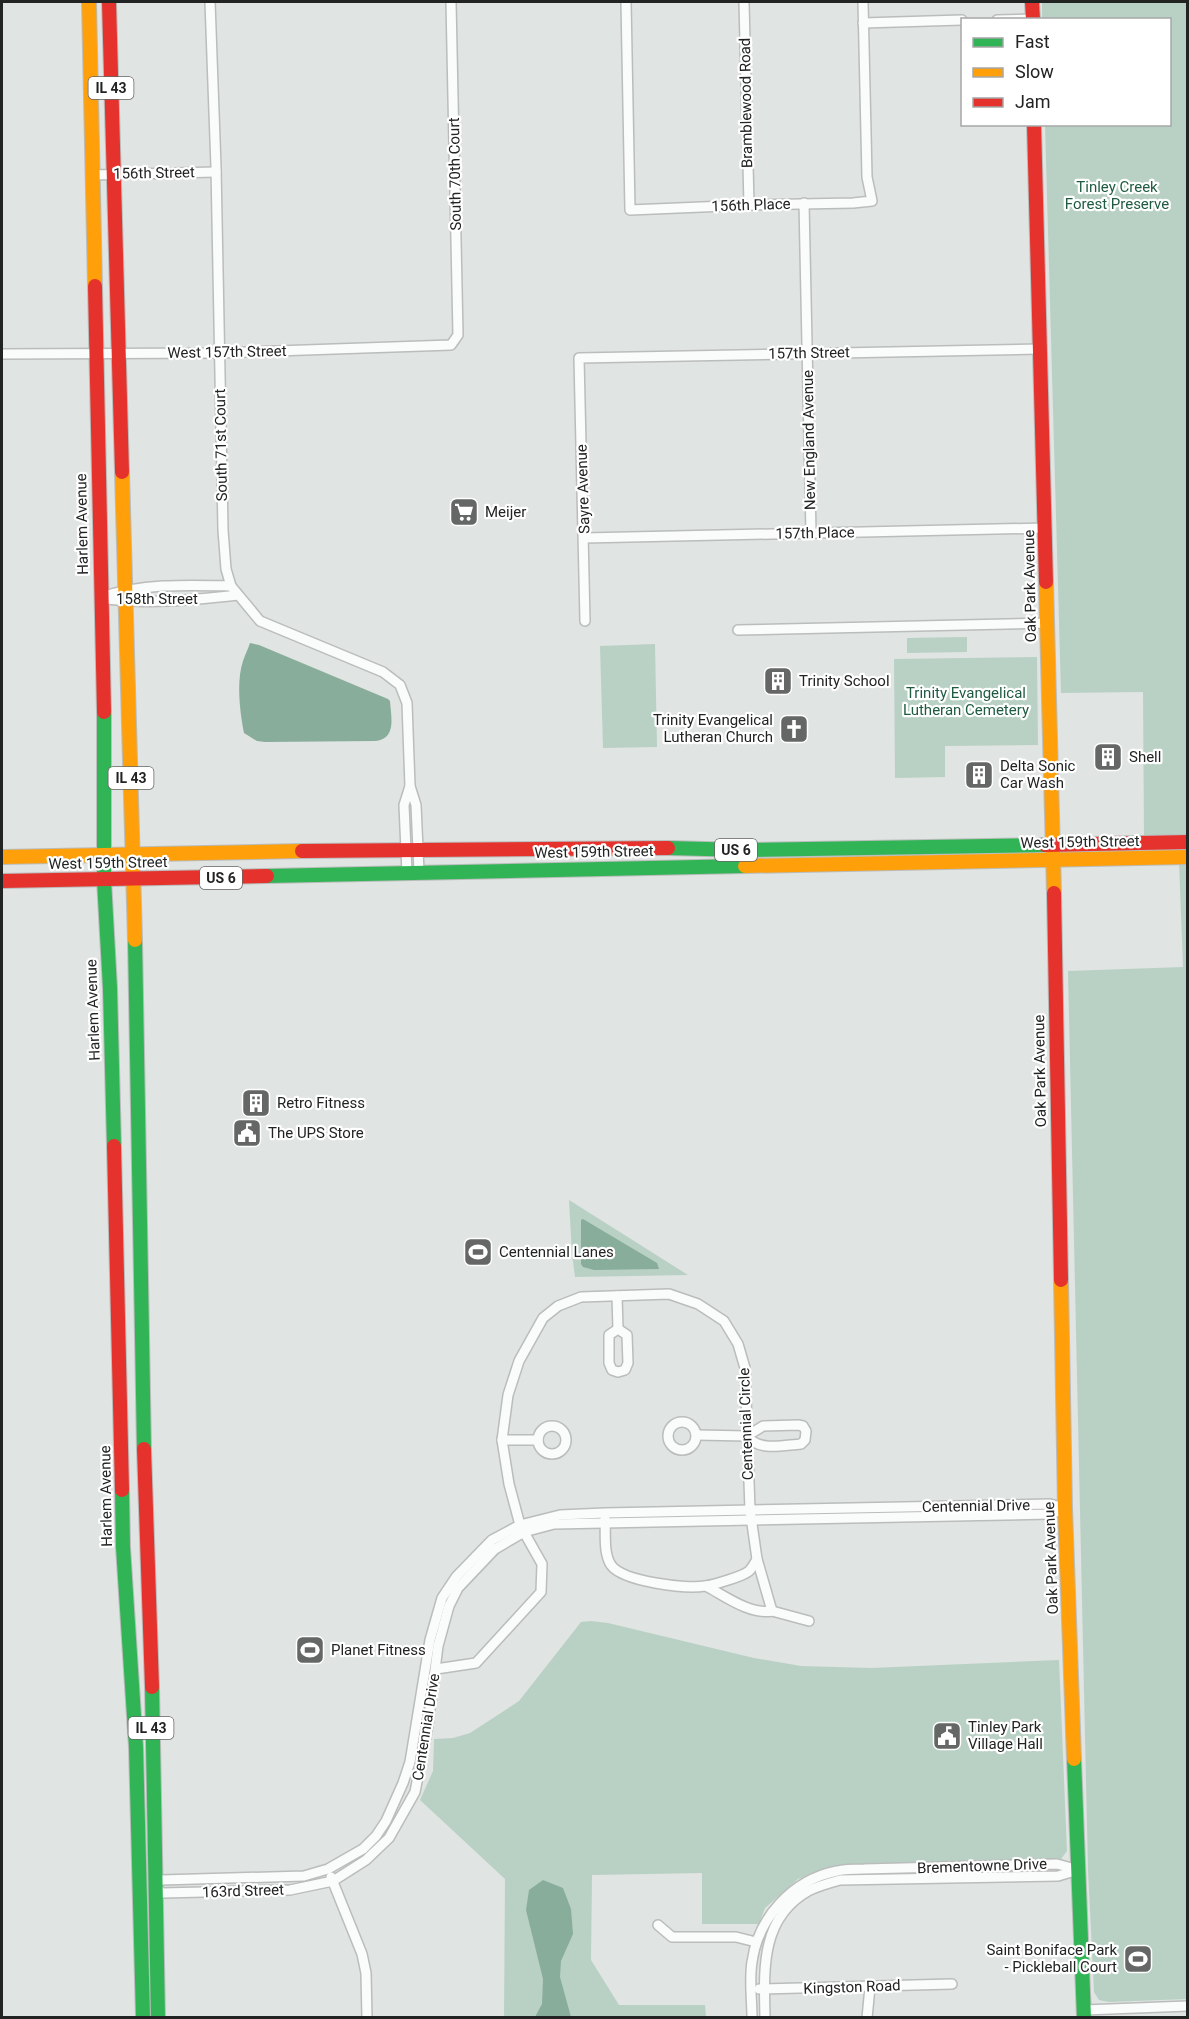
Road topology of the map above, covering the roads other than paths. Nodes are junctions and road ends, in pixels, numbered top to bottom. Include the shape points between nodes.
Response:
1 (89, 2) edge
2 (109, 2) edge
3 (210, 2) edge
4 (451, 2) edge
5 (626, 2) edge
6 (744, 2) edge
7 (863, 2) edge
8 (1032, 2) edge
9 (1033, 18) edge
10 (961, 20) edge
11 (863, 23) junction
12 (1034, 126) edge
13 (216, 172) junction
14 (113, 174) junction
15 (92, 175) junction
16 (804, 203) junction
17 (749, 205) junction
18 (452, 345) joint
19 (1040, 349) junction
20 (220, 353) junction
21 (807, 353) junction
22 (2, 354) edge
23 (95, 354) junction
24 (118, 354) junction
25 (579, 358) joint
26 (1045, 528) junction
27 (812, 533) junction
28 (584, 538) junction
29 (231, 586) junction
30 (238, 595) junction
31 (125, 596) junction
32 (100, 598) junction
33 (585, 621) dead end
34 (1047, 623) junction
35 (738, 630) dead end
36 (1188, 842) edge
37 (1053, 844) junction
38 (412, 849) junction
39 (105, 855) junction
40 (133, 855) junction
41 (2, 857) edge
42 (1188, 857) edge
43 (1053, 858) junction
44 (413, 873) junction
45 (134, 879) junction
46 (104, 880) junction
47 (2, 881) edge
48 (617, 1296) junction
49 (618, 1329) dead end
50 (697, 1436) dead end
51 (747, 1436) junction
52 (502, 1440) junction
53 (538, 1440) dead end
54 (1065, 1508) junction
55 (750, 1510) junction
56 (605, 1518) junction
57 (752, 1521) junction
58 (522, 1528) junction
59 (758, 1559) junction
60 (706, 1586) junction
61 (772, 1611) junction
62 (809, 1621) dead end
63 (436, 1669) junction
64 (328, 1869) junction
65 (1079, 1870) junction
66 (864, 1874) junction
67 (333, 1881) junction
68 (140, 1886) junction
69 (155, 1886) junction
70 (658, 1925) dead end
71 (756, 1942) junction
72 (952, 1984) dead end
73 (870, 1987) junction
74 (765, 1989) junction
75 (751, 1990) junction
76 (1161, 2006) junction
77 (1188, 2006) edge
78 (1084, 2014) edge
79 (1162, 2017) edge
80 (143, 2018) edge
81 (158, 2018) edge
82 (367, 2018) edge
83 (752, 2018) edge
84 (765, 2018) edge
85 (867, 2018) edge

1 - 15 main road, Harlem Avenue / IL 43
2 - 14 main road, IL 43
3 - 13 street, South 71st Court
4 - 18 street, South 70th Court via 458,335
5 - 17 street, 156th Place via 630,210
6 - 17 street, Bramblewood Road
7 - 11 street
8 - 9 main road
10 - 11 street
11 - 16 street, 156th Place via 867,177 872,201
12 - 19 main road, Oak Park Avenue
13 - 14 street, 156th Street
13 - 20 street, South 71st Court
14 - 15 street, 156th Street
14 - 24 main road, IL 43
15 - 23 main road, Harlem Avenue / IL 43
16 - 17 street, 156th Place
16 - 21 street, New England Avenue
18 - 20 street, West 157th Street
19 - 21 street, 157th Street
19 - 26 main road, Oak Park Avenue
20 - 24 street, West 157th Street
20 - 29 street, South 71st Court via 223,530
21 - 25 street, 157th Street
21 - 27 street, New England Avenue
22 - 23 street, West 157th Street
23 - 24 street, West 157th Street
23 - 32 main road, Harlem Avenue / IL 43
24 - 31 main road, IL 43
25 - 28 street, Sayre Avenue
26 - 27 street, 157th Place
26 - 34 main road, Oak Park Avenue
27 - 28 street, 157th Place
28 - 33 street, Sayre Avenue
29 - 30 street, South 71st Court
29 - 31 street, 158th Street via 192,585
30 - 31 street, 158th Street via 192,600
30 - 38 street, South 71st Court via 260,621 383,672 400,685 408,712 410,786 417,805
31 - 32 street, 158th Street
31 - 40 main road, IL 43
32 - 39 main road, Harlem Avenue / IL 43
34 - 35 street
34 - 37 main road, Oak Park Avenue
36 - 37 main road, West 159th Street / US 6
37 - 38 main road, West 159th Street / US 6 via 744,850
37 - 43 main road, Oak Park Avenue
38 - 40 main road, West 159th Street / US 6
38 - 44 street, South 71st Court
39 - 40 main road, West 159th Street / US 6
39 - 41 main road, West 159th Street / US 6
39 - 46 main road, Harlem Avenue / IL 43
40 - 45 main road, IL 43
42 - 43 main road, West 159th Street / US 6
43 - 44 main road, West 159th Street / US 6
43 - 54 main road, Oak Park Avenue
44 - 45 main road, West 159th Street / US 6
45 - 46 main road, West 159th Street / US 6
45 - 69 main road, IL 43
46 - 47 main road, West 159th Street / US 6
46 - 68 main road, Harlem Avenue / IL 43 via 123,1547
48 - 49 street
48 - 51 street, Centennial Circle via 669,1294 698,1304 723,1320 744,1361
48 - 52 street, Centennial Circle via 572,1299 543,1318 519,1360 508,1395
50 - 51 street
51 - 51 street via 763,1426 798,1425 803,1426 807,1436 801,1444 761,1446
51 - 55 street, Centennial Circle
52 - 53 street
52 - 58 street, Centennial Circle
54 - 55 street, Centennial Drive via 1050,1504
54 - 57 street, Centennial Drive via 1051,1514
54 - 65 main road, Oak Park Avenue
55 - 56 street, Centennial Drive
55 - 57 street, Centennial Circle
56 - 57 street, Centennial Drive
56 - 58 street, Centennial Drive via 560,1515
56 - 60 street via 608,1558 620,1573 679,1586
57 - 59 street, Centennial Circle
58 - 63 street, Centennial Drive via 495,1549 458,1588 438,1646
58 - 63 street, Centennial Circle via 542,1564 541,1592 476,1664
58 - 64 street, Centennial Drive via 492,1540 456,1577 442,1598 430,1640 410,1762 400,1791 376,1836 363,1849
59 - 60 street via 748,1572
59 - 61 street, Centennial Circle
60 - 61 street via 743,1606
61 - 62 street
63 - 67 street, Centennial Drive via 415,1792 389,1838 366,1860
64 - 67 street
64 - 69 street, 163rd Street via 304,1876 161,1880
65 - 66 street, Brementowne Drive via 1058,1876
65 - 78 main road, Oak Park Avenue
66 - 71 street, Brementowne Drive via 837,1870 806,1881 770,1915
66 - 74 street, Brementowne Drive via 809,1891 791,1904 776,1926 766,1952
67 - 69 street, 163rd Street via 290,1890 162,1893
67 - 82 street via 362,1954
68 - 69 street, 163rd Street
68 - 80 main road, Harlem Avenue / IL 43
69 - 81 main road, IL 43
70 - 71 street via 672,1937 736,1937
71 - 75 street, Brementowne Drive
72 - 73 street, Kingston Road
73 - 74 street, Kingston Road
73 - 85 street
74 - 75 street, Kingston Road
74 - 84 street, Brementowne Drive
75 - 83 street, Brementowne Drive
76 - 77 street
76 - 78 street
76 - 79 street

